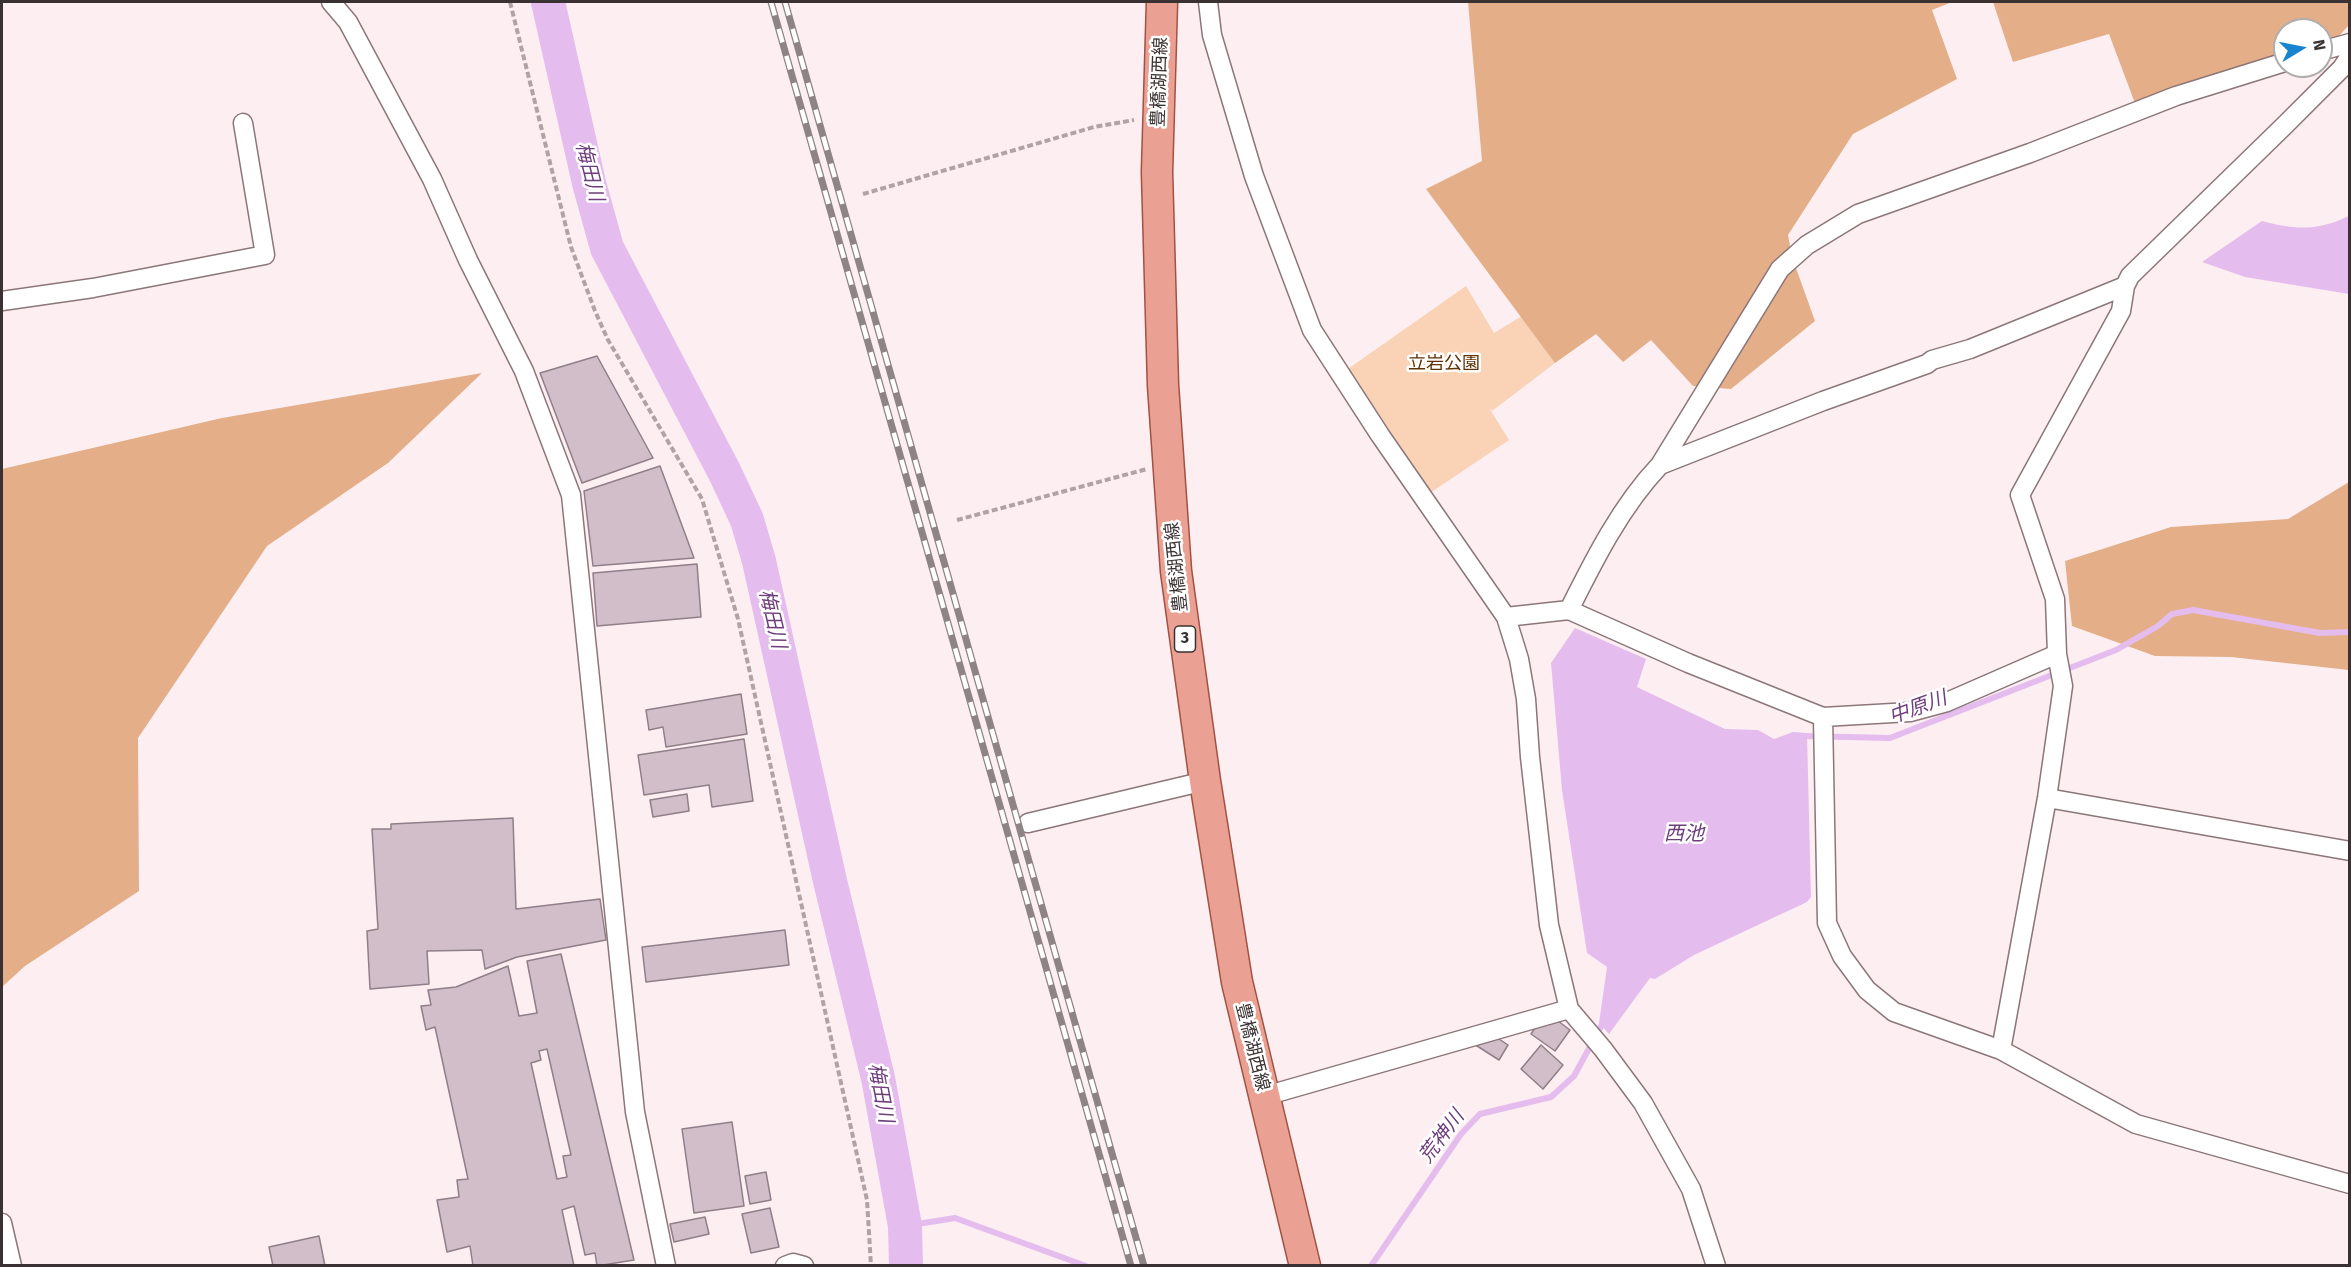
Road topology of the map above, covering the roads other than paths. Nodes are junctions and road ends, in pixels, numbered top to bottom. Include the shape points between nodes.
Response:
1 (332, 2) edge
2 (1162, 2) edge
3 (1208, 2) edge
4 (2349, 43) edge
5 (2333, 48) edge
6 (2349, 56) edge
7 (2273, 66) edge
8 (243, 123) dead end
9 (2125, 286) junction
10 (2, 301) edge
11 (1660, 465) junction
12 (1569, 610) junction
13 (1506, 617) junction
14 (2057, 658) junction
15 (1823, 720) junction
16 (1205, 781) junction
17 (2047, 798) junction
18 (1028, 823) dead end
19 (2349, 852) edge
20 (1569, 1009) junction
21 (2001, 1050) junction
22 (1264, 1096) junction
23 (2349, 1184) edge
24 (2, 1223) edge
25 (12, 1266) edge
26 (666, 1266) edge
27 (785, 1266) edge
28 (804, 1266) edge
29 (1305, 1266) edge
30 (1716, 1266) edge

1 - 26 street via 348,22 432,179 524,371 571,495 635,1112
2 - 16 main road, 豊橋湖西線 / 3 via 1157,172 1163,385 1176,571
3 - 13 street via 1212,35 1254,176 1312,330
4 - 5 street
6 - 9 street via 2342,68 2130,276
7 - 11 street via 2176,96 1858,214 1807,245 1780,269
8 - 10 street via 265,255
9 - 11 street via 1970,349 1932,360
9 - 14 street via 2121,311 2020,495 2055,598
11 - 12 street via 1638,488
12 - 13 street
12 - 15 street
13 - 20 street via 1526,699 1549,925
14 - 15 street via 1947,702 1910,712
14 - 17 street via 2062,684
15 - 21 street via 1827,923 1842,956 1867,990 1894,1012
16 - 18 street
16 - 22 main road, 豊橋湖西線 / 3 via 1237,982
17 - 19 street
17 - 21 street
20 - 22 street
20 - 30 street via 1604,1048 1643,1103 1691,1189
21 - 23 street via 2136,1124
22 - 29 main road, 豊橋湖西線 / 3
24 - 25 street
27 - 28 street

